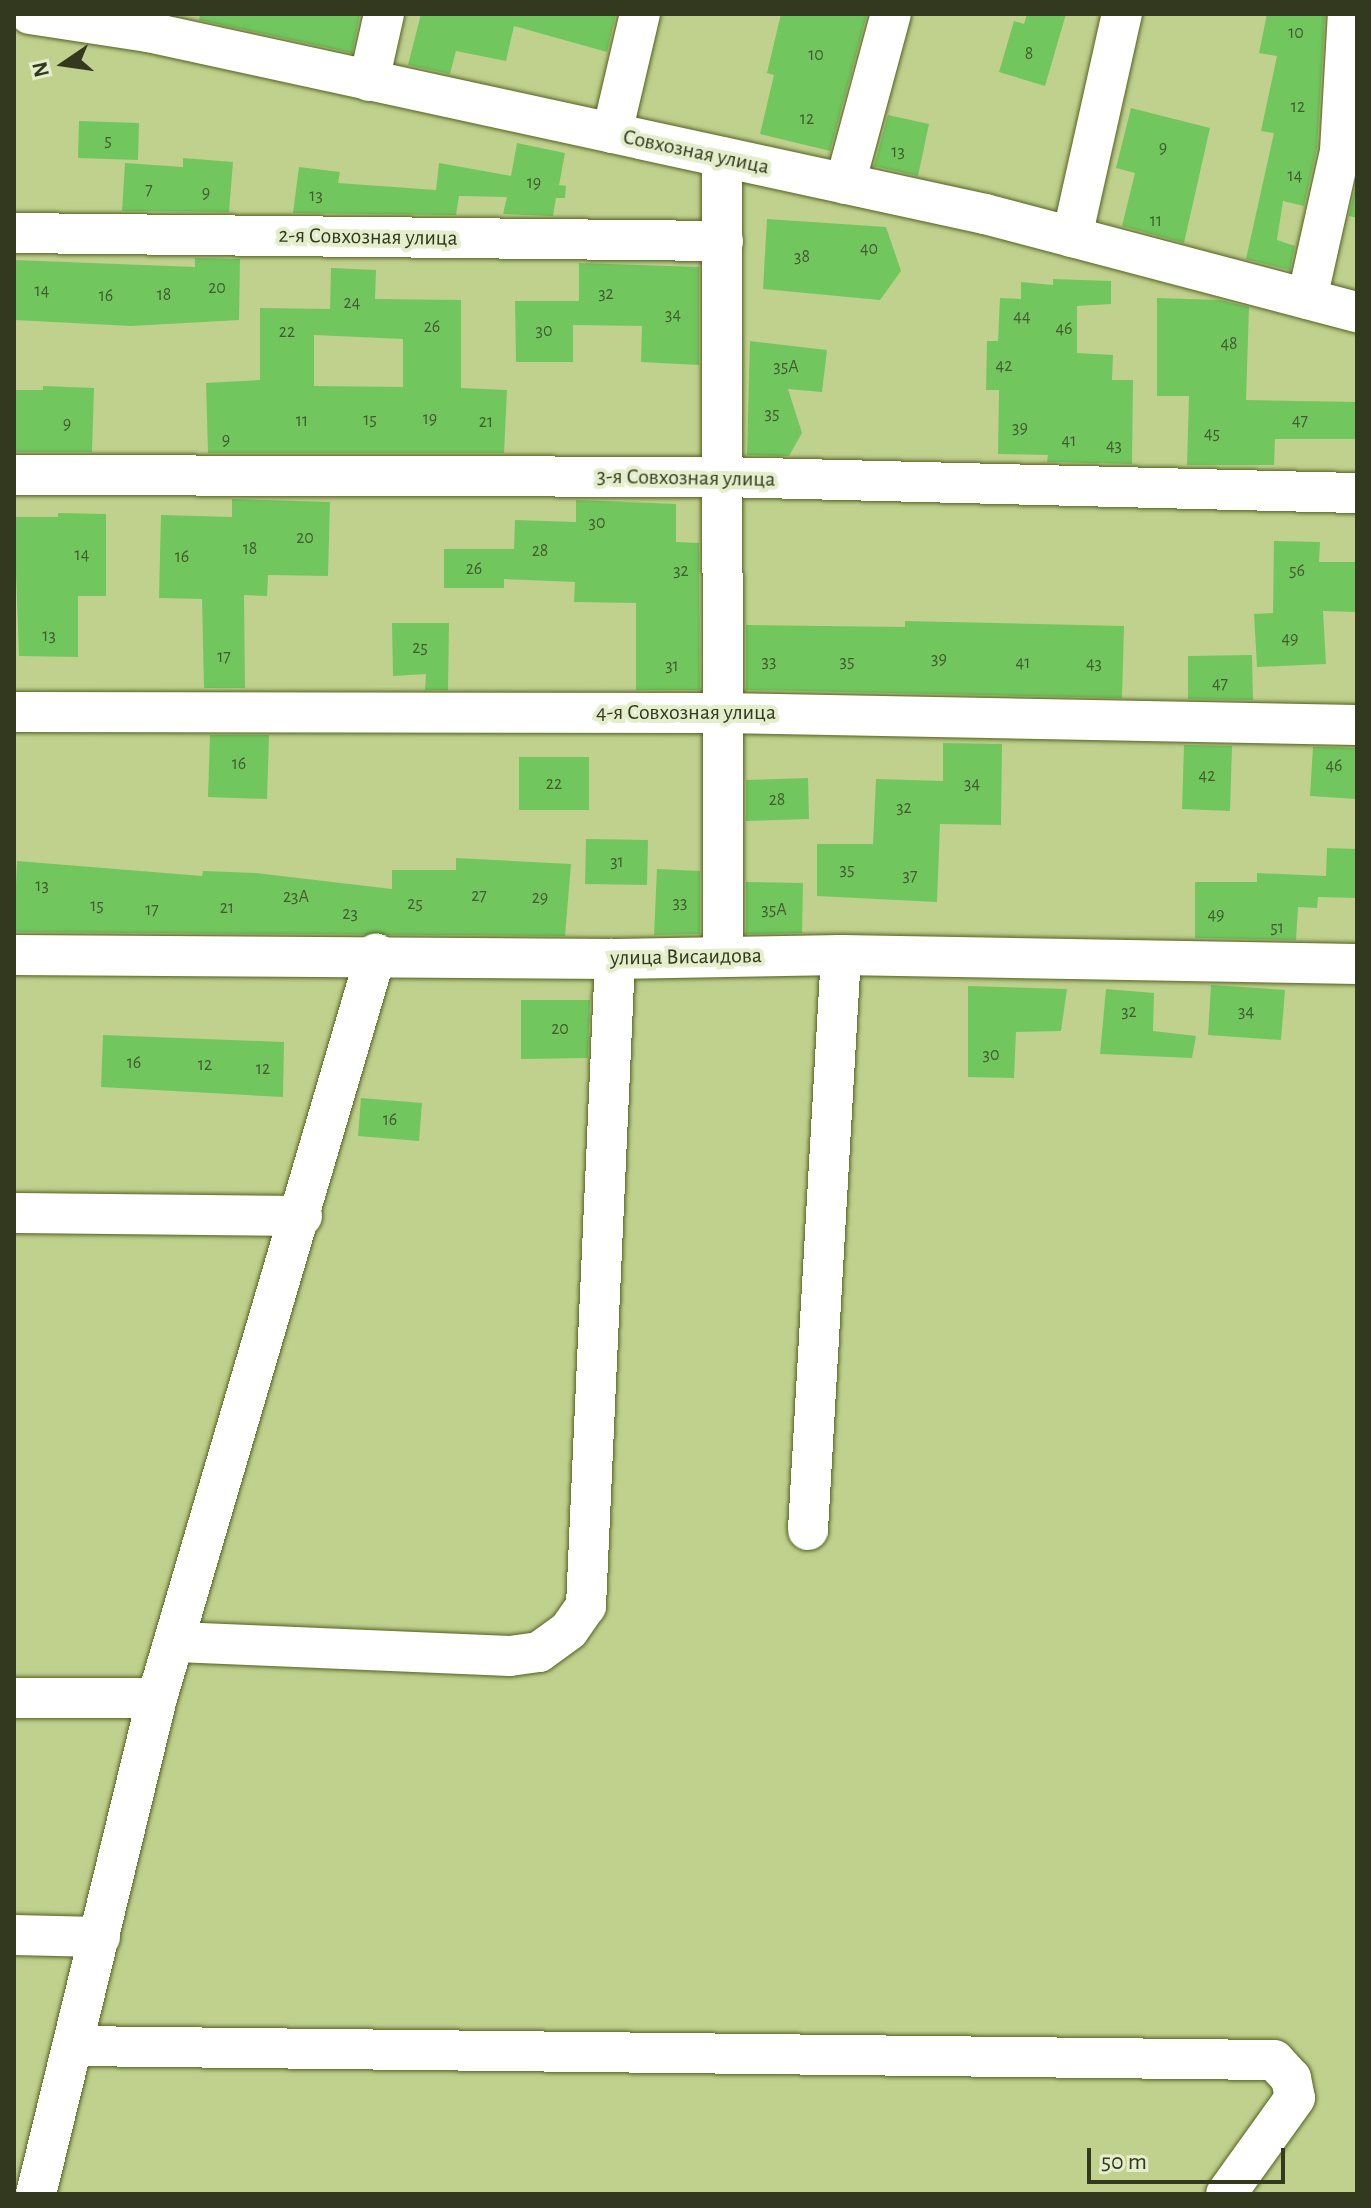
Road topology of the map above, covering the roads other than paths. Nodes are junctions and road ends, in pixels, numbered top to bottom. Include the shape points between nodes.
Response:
1 (30, 14) edge
2 (384, 14) edge
3 (640, 14) edge
4 (891, 14) edge
5 (1122, 14) edge
6 (1348, 14) edge
7 (150, 23) edge
8 (369, 81) junction
9 (612, 133) junction
10 (722, 157) junction
11 (845, 184) junction
12 (14, 233) edge
13 (1072, 237) junction
14 (723, 241) junction
15 (1307, 299) junction
16 (1357, 312) edge
17 (14, 475) edge
18 (723, 477) junction
19 (1357, 493) edge
20 (14, 712) edge
21 (723, 713) junction
22 (1357, 725) edge
23 (376, 954) junction
24 (14, 955) edge
25 (841, 955) junction
26 (723, 956) junction
27 (615, 959) junction
28 (1357, 964) edge
29 (14, 1213) edge
30 (302, 1216) junction
31 (808, 1530) dead end
32 (177, 1642) junction
33 (14, 1698) edge
34 (157, 1698) junction
35 (14, 1935) edge
36 (100, 1937) junction
37 (73, 2046) junction
38 (30, 2182) edge
39 (1226, 2194) edge

1 - 7 street, Совхозная улица
2 - 8 street
3 - 9 street
4 - 11 street
5 - 13 street
6 - 15 street via 1340,151
7 - 8 street, Совхозная улица
8 - 9 street, Совхозная улица
9 - 10 street, Совхозная улица
10 - 11 street, Совхозная улица
10 - 14 street
11 - 13 street, Совхозная улица
12 - 14 street, 2-я Совхозная улица
13 - 15 street, Совхозная улица
14 - 18 street
15 - 16 street, Совхозная улица
17 - 18 street, 3-я Совхозная улица
18 - 19 street, 3-я Совхозная улица
18 - 21 street
20 - 21 street, 4-я Совхозная улица
21 - 22 street, 4-я Совхозная улица
21 - 26 street
23 - 24 street, улица Висаидова
23 - 27 street, улица Висаидова
23 - 30 street
25 - 26 street, улица Висаидова
25 - 28 street, улица Висаидова
25 - 31 street
26 - 27 street, улица Висаидова
27 - 32 street via 586,1606 569,1630 539,1652 510,1656
29 - 30 street
30 - 32 street
32 - 34 street
33 - 34 street
34 - 36 street
35 - 36 street
36 - 37 street
37 - 38 street
37 - 39 street via 1274,2060 1291,2078 1295,2098

